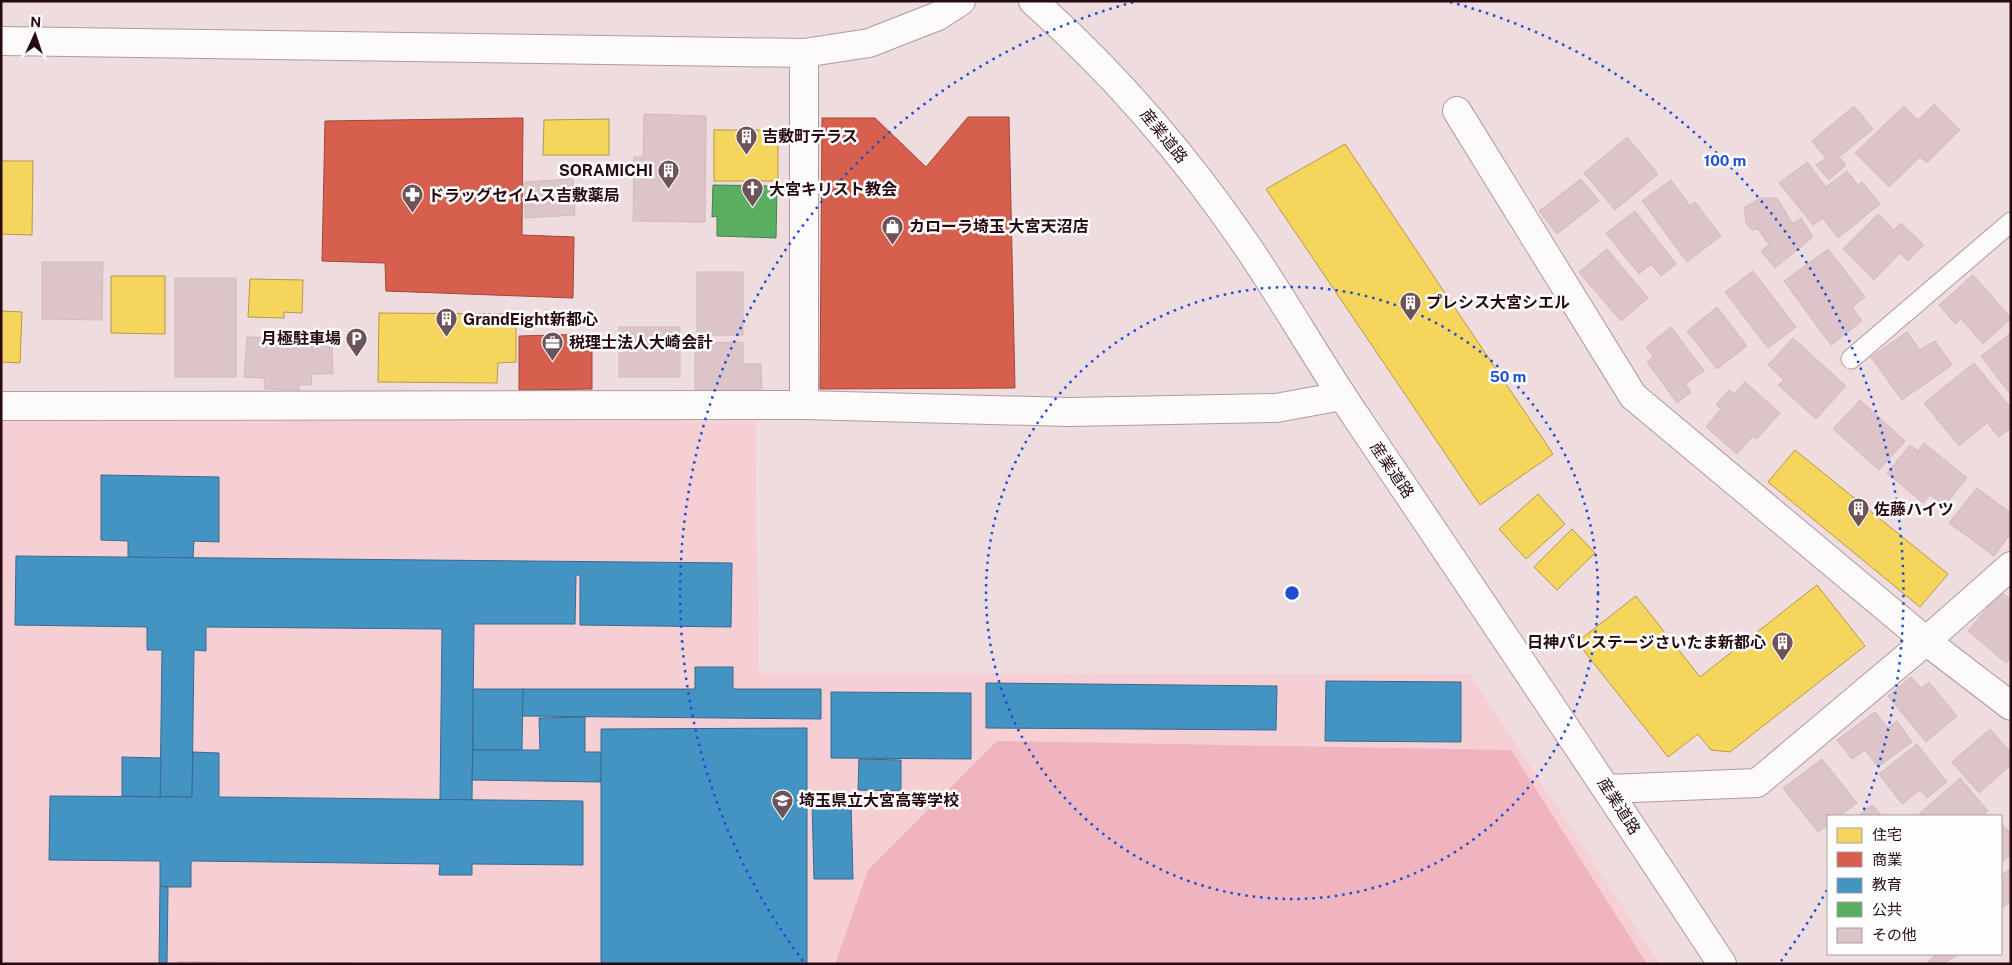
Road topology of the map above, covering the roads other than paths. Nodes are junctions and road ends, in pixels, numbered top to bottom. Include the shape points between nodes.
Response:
1 (961, 1) edge
2 (1033, 1) edge
3 (1, 41) edge
4 (804, 53) junction
5 (1457, 111) dead end
6 (2011, 222) edge
7 (1851, 359) dead end
8 (1342, 396) junction
9 (804, 405) junction
10 (1, 406) edge
11 (2011, 566) edge
12 (1926, 641) junction
13 (2011, 706) edge
14 (1608, 790) junction
15 (1722, 964) edge

1 - 4 street via 938,16 869,43
2 - 8 street, 産業道路 via 1130,96 1182,156 1245,243
3 - 4 street
4 - 9 street
5 - 12 street via 1633,396
6 - 7 lane
8 - 9 street via 1276,408 1070,412
8 - 14 street, 産業道路
9 - 10 street
11 - 12 street
12 - 13 street
12 - 14 street via 1757,783
14 - 15 street, 産業道路

